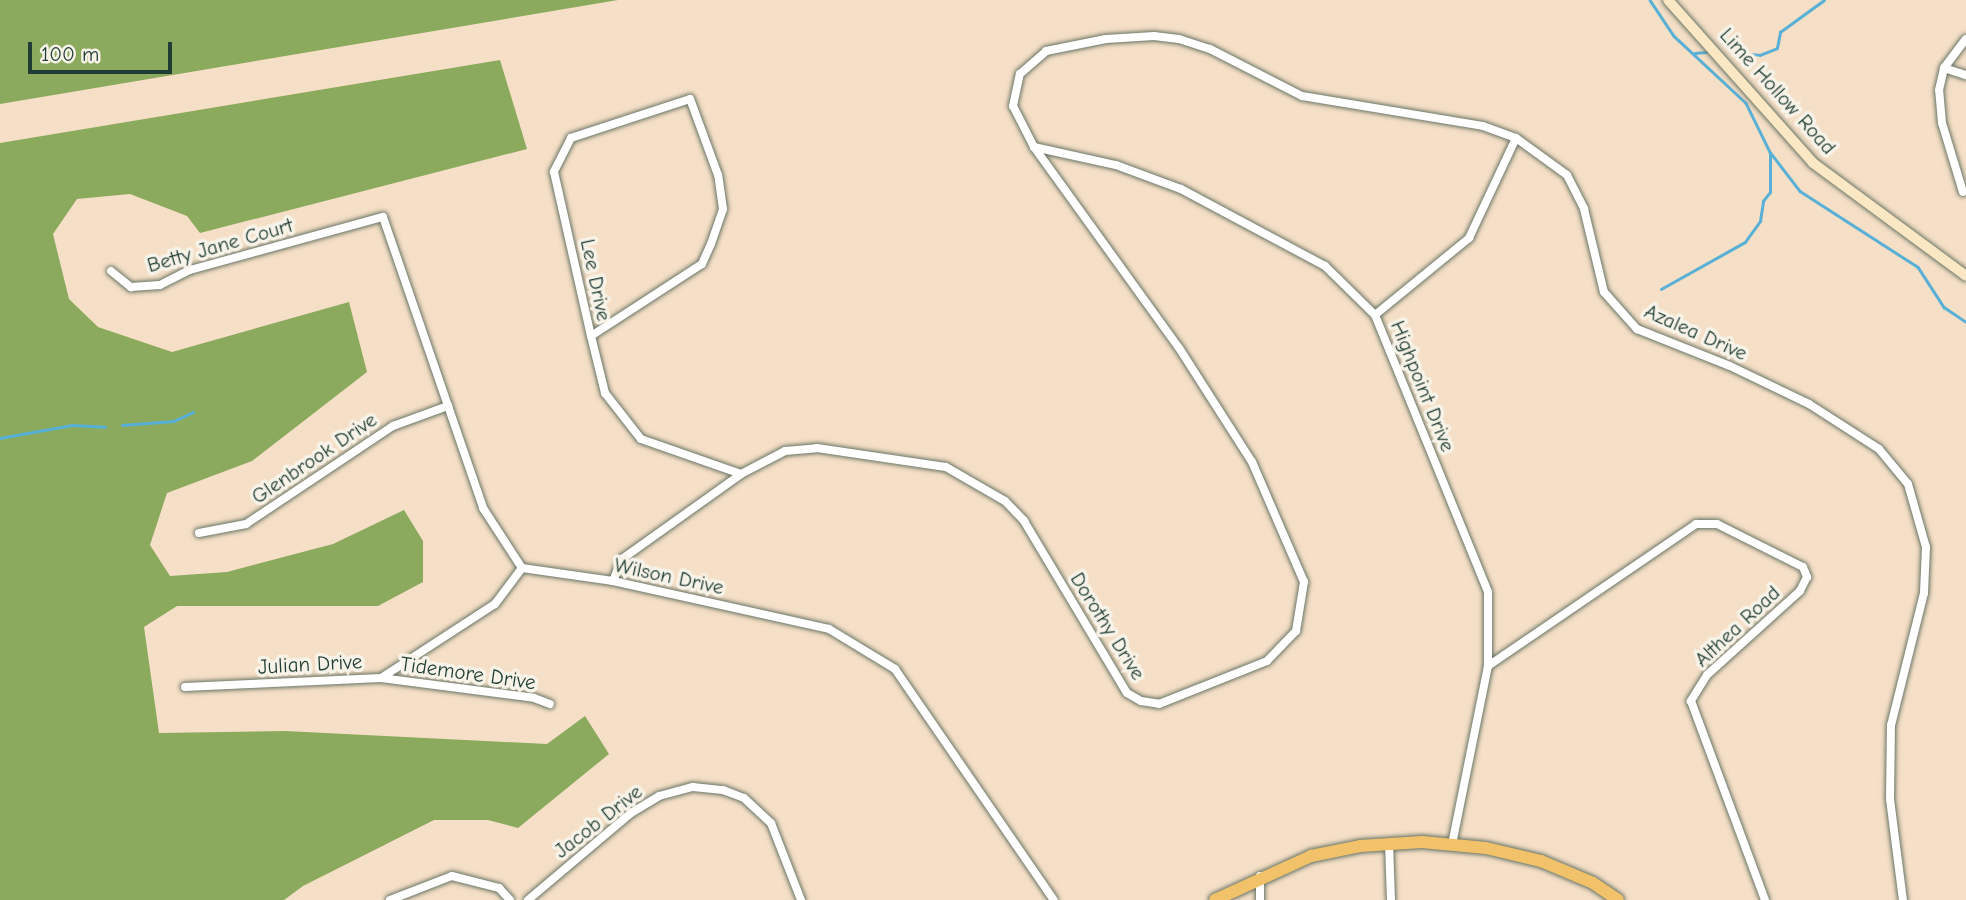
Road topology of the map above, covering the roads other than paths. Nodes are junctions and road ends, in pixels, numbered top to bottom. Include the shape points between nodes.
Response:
1 (1668, 0) edge
2 (1966, 39) edge
3 (1944, 68) junction
4 (1966, 75) edge
5 (1516, 138) junction
6 (1034, 147) junction
7 (1963, 192) dead end
8 (111, 271) dead end
9 (1966, 276) edge
10 (1375, 315) junction
11 (591, 336) junction
12 (448, 407) junction
13 (741, 474) junction
14 (199, 533) dead end
15 (522, 568) junction
16 (613, 582) junction
17 (1488, 666) junction
18 (381, 678) junction
19 (185, 687) dead end
20 (550, 704) dead end
21 (1389, 843) junction
22 (1452, 844) junction
23 (1260, 876) junction
24 (390, 900) edge
25 (510, 900) edge
26 (528, 900) edge
27 (801, 900) edge
28 (1054, 900) edge
29 (1215, 900) edge
30 (1260, 900) edge
31 (1391, 900) edge
32 (1618, 900) edge
33 (1765, 900) edge
34 (1903, 900) edge

1 - 9 street, Lime Hollow Road via 1813,163
2 - 3 street
3 - 4 street
3 - 7 street via 1939,90 1942,123
5 - 6 street, Azalea Drive via 1483,126 1302,96 1210,49 1154,36 1046,51 1020,74 1013,106
5 - 10 street via 1469,238
5 - 34 street, Azalea Drive via 1567,175 1584,209 1604,292 1637,329 1809,404 1879,449 1908,484 1926,547 1924,593 1891,724 1890,799
6 - 10 street, Highpoint Drive via 1116,165 1181,189 1325,266
6 - 13 street, Dorothy Drive via 1179,348 1252,462 1304,582 1296,631 1267,661 1159,704 1141,701 1127,693 1024,521 974,480 946,467 817,448 785,451
8 - 12 street, Betty Jane Court via 131,287 160,285 190,270 383,217
10 - 17 street, Highpoint Drive via 1488,592
11 - 11 street, Lee Drive via 554,172 571,138 690,99 718,175 723,209 711,243 702,264
11 - 13 street, Lee Drive via 605,393 641,439
12 - 14 street, Glenbrook Drive via 393,426 246,524
12 - 15 street via 483,508
13 - 16 street, Dorothy Drive via 622,559
15 - 16 street, Wilson Drive
15 - 18 street, Julian Drive via 495,604
16 - 28 street, Wilson Drive via 829,629 895,669
17 - 22 street, Highpoint Drive
17 - 33 street, Althea Road via 1696,524 1717,524 1803,567 1807,577 1800,591 1707,675 1691,701
18 - 19 street, Julian Drive
18 - 20 street, Tidemore Drive
21 - 22 main road
21 - 23 main road via 1321,854
21 - 31 street
22 - 32 main road via 1541,861 1593,883
23 - 29 main road
23 - 30 street
24 - 25 street via 452,876 499,888
26 - 27 street, Jacob Drive via 631,813 659,796 693,787 744,798 771,823

